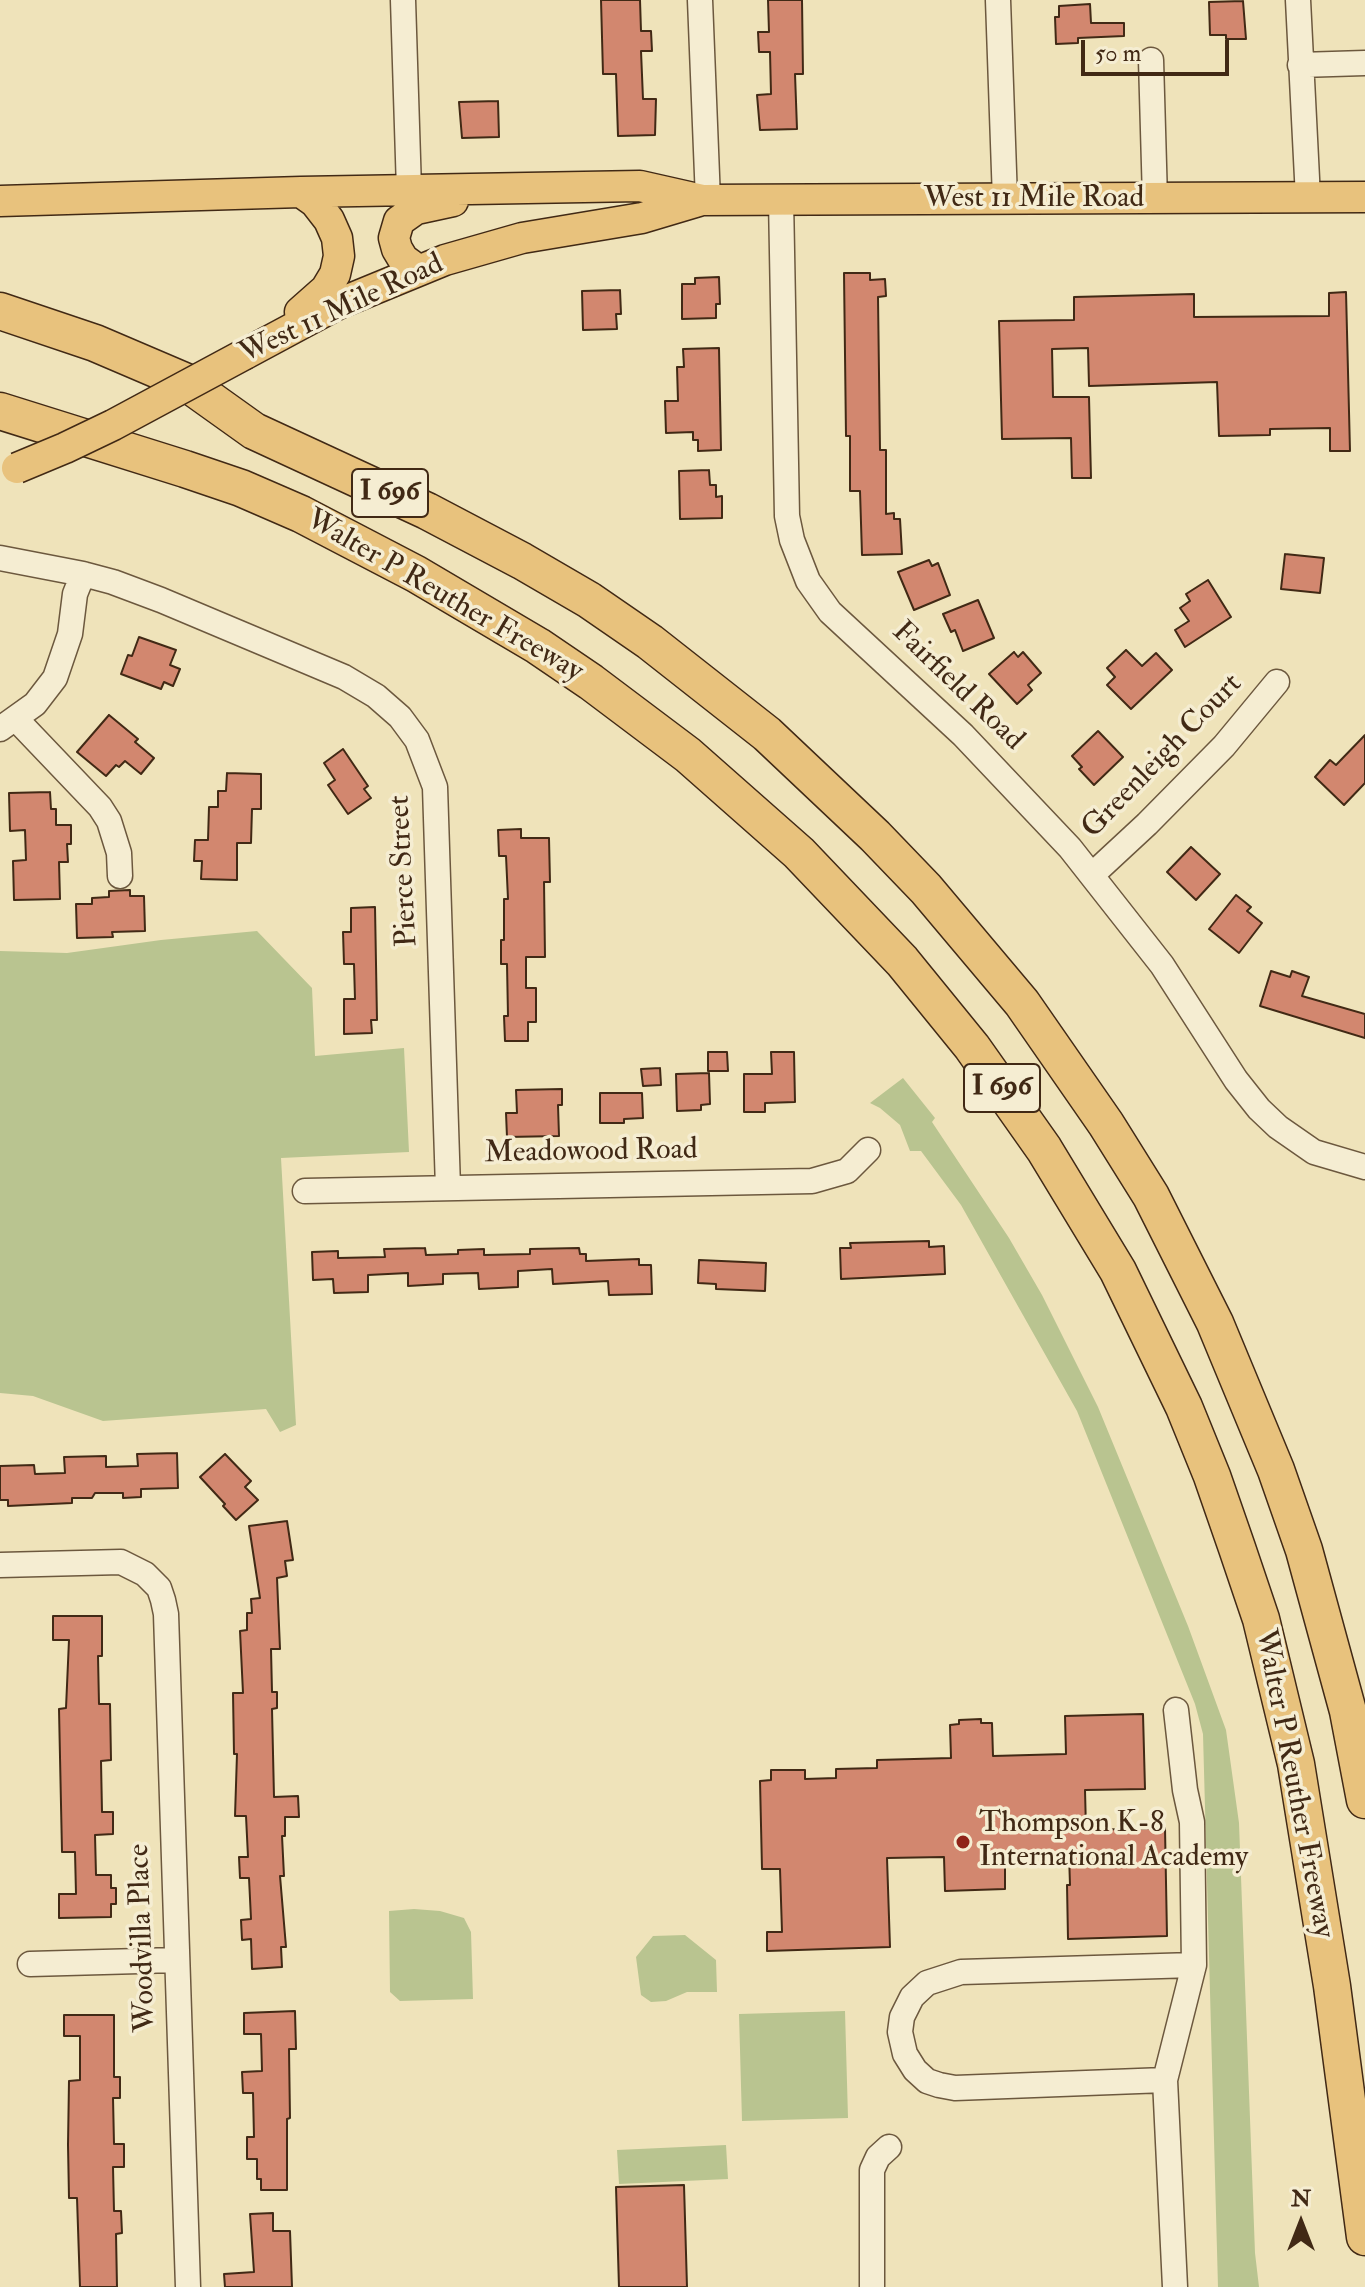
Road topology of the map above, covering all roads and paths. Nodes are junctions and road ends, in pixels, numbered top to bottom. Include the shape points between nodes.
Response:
1 (403, 0) edge
2 (700, 0) edge
3 (998, 0) edge
4 (1298, 0) edge
5 (1151, 60) dead end
6 (1365, 63) edge
7 (1300, 65) junction
8 (550, 187) junction
9 (409, 190) junction
10 (301, 192) junction
11 (1365, 197) edge
12 (1308, 198) junction
13 (781, 199) junction
14 (705, 200) junction
15 (1005, 200) junction
16 (1155, 200) junction
17 (0, 201) edge
18 (418, 270) junction
19 (0, 311) edge
20 (252, 350) junction
21 (0, 411) edge
22 (8, 470) edge
23 (0, 558) edge
24 (83, 574) junction
25 (1277, 682) dead end
26 (8, 724) edge
27 (1092, 875) junction
28 (120, 876) dead end
29 (868, 1150) dead end
30 (1365, 1167) edge
31 (448, 1188) junction
32 (305, 1191) dead end
33 (0, 1565) edge
34 (1176, 1710) dead end
35 (1365, 1800) edge
36 (176, 1960) junction
37 (30, 1964) dead end
38 (1194, 1965) junction
39 (1165, 2080) junction
40 (889, 2147) dead end
41 (1365, 2237) edge
42 (188, 2287) edge
43 (872, 2287) edge
44 (1175, 2287) edge

1 - 9 street
2 - 14 street
3 - 15 street
4 - 7 street
5 - 16 street
6 - 7 street
7 - 12 street
8 - 9 main road, West 11 Mile Road
8 - 14 main road, West 11 Mile Road via 640,186
8 - 18 main road via 434,204 403,216 395,244
9 - 10 main road, West 11 Mile Road
10 - 17 main road, West 11 Mile Road
10 - 20 main road via 320,207 334,229 339,256 335,274 318,297
11 - 12 main road, West 11 Mile Road
12 - 16 main road, West 11 Mile Road
13 - 14 main road, West 11 Mile Road
13 - 15 main road, West 11 Mile Road
13 - 27 street, Fairfield Road via 787,516 808,581 830,612 963,735
14 - 18 main road, West 11 Mile Road via 642,218 522,238
15 - 16 main road, West 11 Mile Road
18 - 20 main road, West 11 Mile Road via 338,304
19 - 35 highway, Walter P Reuther Freeway / I 696 via 184,381 254,431 427,511 589,600 767,734 885,846 1022,1003 1106,1124 1151,1196 1215,1323 1304,1550 1332,1646
20 - 22 main road, West 11 Mile Road, bridge via 113,425
21 - 41 highway, Walter P Reuther Freeway / I 696 via 241,488 301,514 538,646 688,755 788,843 902,961 972,1047 1071,1190 1152,1338 1212,1476 1261,1619 1296,1764 1315,1875
23 - 24 street, Pierce Street
24 - 26 street via 55,678 35,704
24 - 31 street, Pierce Street via 161,600 344,677 376,696 417,740 435,787
25 - 27 street, Greenleigh Court via 1224,746
26 - 28 street via 100,807 115,834
27 - 30 street, Fairfield Road via 1162,965 1248,1097 1297,1142
29 - 31 street, Meadowood Road via 847,1171 812,1181
31 - 32 street, Meadowood Road
33 - 36 street, Woodvilla Place via 121,1562 159,1588 166,1614
34 - 38 street via 1192,1822
36 - 37 street
36 - 42 street, Woodvilla Place
38 - 39 street
38 - 39 street via 961,1972 927,1983 902,2017 905,2054 927,2081 939,2085
39 - 44 street
40 - 43 street via 872,2170

